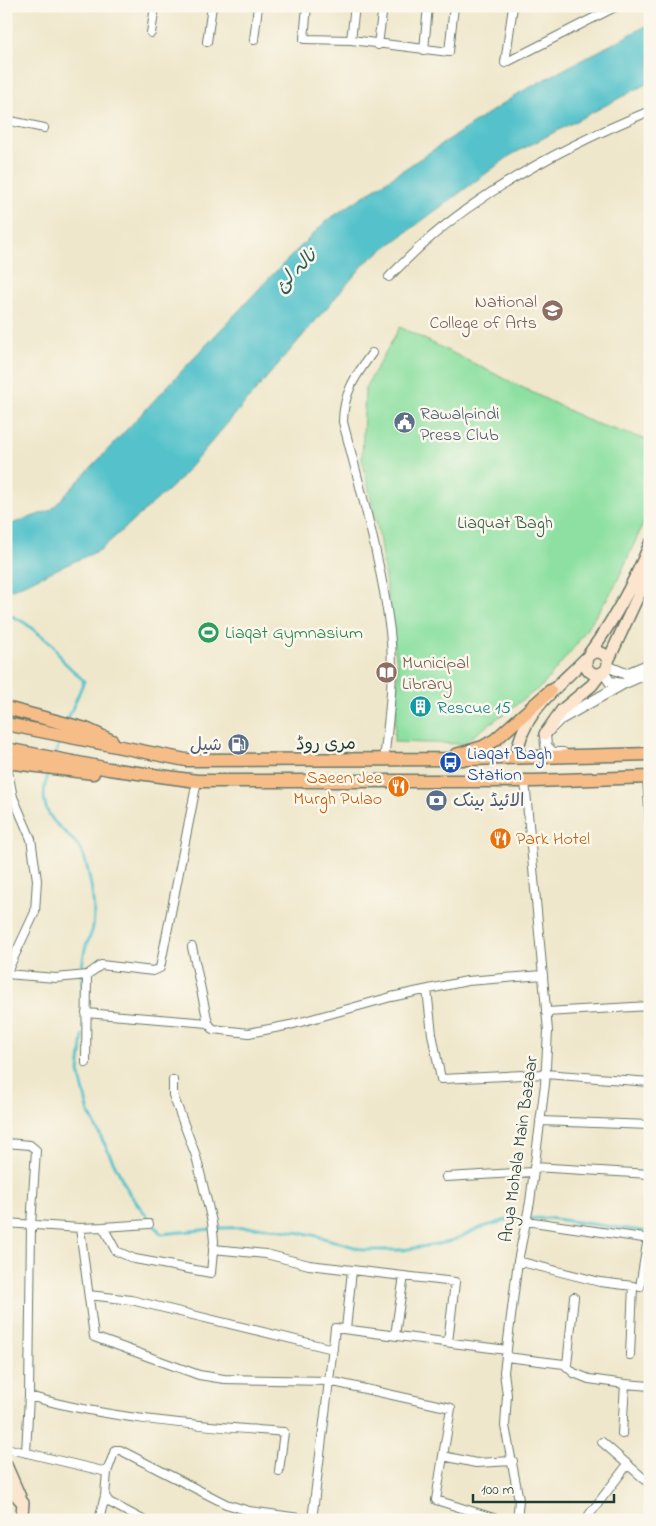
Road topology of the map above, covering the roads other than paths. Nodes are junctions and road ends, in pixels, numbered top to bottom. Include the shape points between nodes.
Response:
1 (155, 6) edge
2 (212, 6) edge
3 (258, 6) edge
4 (307, 6) edge
5 (355, 6) edge
6 (383, 6) edge
7 (428, 6) edge
8 (454, 6) edge
9 (513, 6) edge
10 (617, 6) edge
11 (151, 33) dead end
12 (254, 40) dead end
13 (351, 40) junction
14 (207, 42) dead end
15 (378, 45) junction
16 (424, 50) junction
17 (650, 111) edge
18 (6, 120) edge
19 (44, 128) dead end
20 (389, 278) dead end
21 (372, 353) dead end
22 (650, 544) edge
23 (650, 570) edge
24 (588, 656) junction
25 (650, 664) edge
26 (605, 668) junction
27 (650, 672) edge
28 (624, 684) junction
29 (550, 691) junction
30 (6, 708) edge
31 (6, 724) edge
32 (545, 734) junction
33 (85, 735) junction
34 (6, 749) edge
35 (650, 754) edge
36 (604, 756) junction
37 (517, 757) junction
38 (441, 759) junction
39 (384, 760) junction
40 (37, 761) junction
41 (6, 762) edge
42 (648, 777) edge
43 (197, 781) junction
44 (525, 781) junction
45 (650, 827) edge
46 (192, 947) dead end
47 (6, 974) edge
48 (86, 975) junction
49 (543, 975) junction
50 (427, 990) junction
51 (650, 1006) edge
52 (546, 1012) junction
53 (86, 1013) junction
54 (208, 1023) junction
55 (86, 1063) dead end
56 (545, 1074) junction
57 (173, 1080) dead end
58 (650, 1082) edge
59 (540, 1121) junction
60 (650, 1125) edge
61 (6, 1143) edge
62 (533, 1169) junction
63 (650, 1174) edge
64 (446, 1177) dead end
65 (526, 1220) junction
66 (6, 1223) edge
67 (149, 1224) dead end
68 (32, 1225) junction
69 (103, 1226) junction
70 (80, 1228) junction
71 (649, 1239) edge
72 (213, 1249) junction
73 (518, 1261) junction
74 (352, 1270) junction
75 (404, 1276) junction
76 (636, 1286) junction
77 (650, 1287) edge
78 (89, 1295) junction
79 (574, 1297) dead end
80 (346, 1329) junction
81 (395, 1335) junction
82 (448, 1342) junction
83 (333, 1350) junction
84 (507, 1353) junction
85 (630, 1355) dead end
86 (567, 1365) junction
87 (329, 1380) junction
88 (625, 1384) junction
89 (650, 1386) edge
90 (29, 1396) junction
91 (622, 1434) dead end
92 (602, 1442) dead end
93 (6, 1448) edge
94 (26, 1453) junction
95 (443, 1456) junction
96 (512, 1462) junction
97 (628, 1464) junction
98 (6, 1466) edge
99 (279, 1471) dead end
100 (107, 1472) junction
101 (648, 1480) edge
102 (6, 1492) edge
103 (105, 1496) junction
104 (20, 1497) junction
105 (254, 1512) junction
106 (24, 1514) edge
107 (18, 1520) edge
108 (99, 1520) edge
109 (143, 1520) edge
110 (251, 1520) edge
111 (313, 1520) edge
112 (500, 1520) edge
113 (517, 1520) edge
114 (588, 1520) edge

1 - 11 street
2 - 14 street
3 - 12 street
4 - 13 street via 304,39
5 - 13 street
6 - 15 street
7 - 16 street
8 - 16 street via 449,52
9 - 10 street via 505,62
13 - 15 street
15 - 16 street
17 - 20 street via 614,126 517,177 471,206 424,243
18 - 19 street
21 - 39 street via 347,393 344,422 371,526 390,631 392,675
22 - 24 main road via 638,573
23 - 26 main road
24 - 26 main road via 586,664 591,672
24 - 26 main road via 598,651 606,656
24 - 29 main road
25 - 26 street via 626,674
26 - 28 street via 610,682
26 - 32 main road via 592,685 562,710
27 - 28 street
28 - 32 street via 559,720
29 - 37 main road via 530,720
29 - 38 main road via 495,740 483,747
30 - 33 main road via 51,720
31 - 33 main road, مری روڈ via 46,733
32 - 36 street via 546,746 553,752
33 - 39 main road, مری روڈ via 130,750 191,760
34 - 40 main road
35 - 36 main road, مری روڈ
36 - 37 main road, مری روڈ
37 - 38 main road, مری روڈ
38 - 39 main road, مری روڈ
40 - 41 main road
40 - 43 main road
41 - 47 street via 13,797 30,839 37,880 35,912
42 - 44 main road
42 - 45 street
43 - 44 main road
43 - 48 street via 160,968 153,971 100,965
44 - 49 street, Arya Mohala Main Bazaar
46 - 54 street
47 - 48 street via 56,978
48 - 53 street
49 - 50 street via 467,981
49 - 52 street, Arya Mohala Main Bazaar
50 - 54 street via 290,1025 249,1032 212,1029
50 - 56 street via 441,1079
51 - 52 street
52 - 56 street, Arya Mohala Main Bazaar
53 - 54 street
53 - 55 street
56 - 58 street
56 - 59 street, Arya Mohala Main Bazaar
57 - 72 street via 173,1095 196,1156 212,1222
59 - 60 street
59 - 62 street, Arya Mohala Main Bazaar
61 - 68 street via 30,1144 36,1150
62 - 63 street
62 - 64 street
62 - 65 street, Arya Mohala Main Bazaar
65 - 71 street
65 - 73 street, Arya Mohala Main Bazaar
66 - 68 street
67 - 69 street
68 - 70 street
68 - 90 street
69 - 70 street
69 - 72 street via 116,1251 135,1260 211,1273
70 - 78 street
71 - 76 street
72 - 74 street via 266,1254 309,1265
73 - 76 street via 600,1282
73 - 84 street, Arya Mohala Main Bazaar
74 - 75 street
74 - 80 street
75 - 81 street
75 - 82 street via 455,1282
76 - 77 street
76 - 85 street
78 - 83 street via 131,1300
78 - 87 street via 93,1334 99,1340 199,1375 224,1379
79 - 86 street
80 - 81 street
80 - 83 street via 336,1328
81 - 82 street
82 - 84 street
83 - 87 street
84 - 86 street
84 - 96 street, Arya Mohala Main Bazaar via 505,1426
86 - 88 street via 574,1373 589,1380
87 - 95 street via 450,1408
87 - 111 street
88 - 89 street
88 - 91 street
90 - 94 street
90 - 99 street via 71,1408 179,1424 284,1432
92 - 97 street
93 - 94 street
94 - 100 street
95 - 96 street via 476,1463
95 - 112 street via 436,1500
96 - 113 street, Arya Mohala Main Bazaar via 519,1500
97 - 101 street
97 - 114 street
98 - 104 main road
100 - 103 street
100 - 105 street via 115,1450 120,1450 209,1497
102 - 104 main road
103 - 108 street
103 - 109 street via 109,1502
104 - 106 main road
105 - 110 street
105 - 111 street
106 - 107 main road

